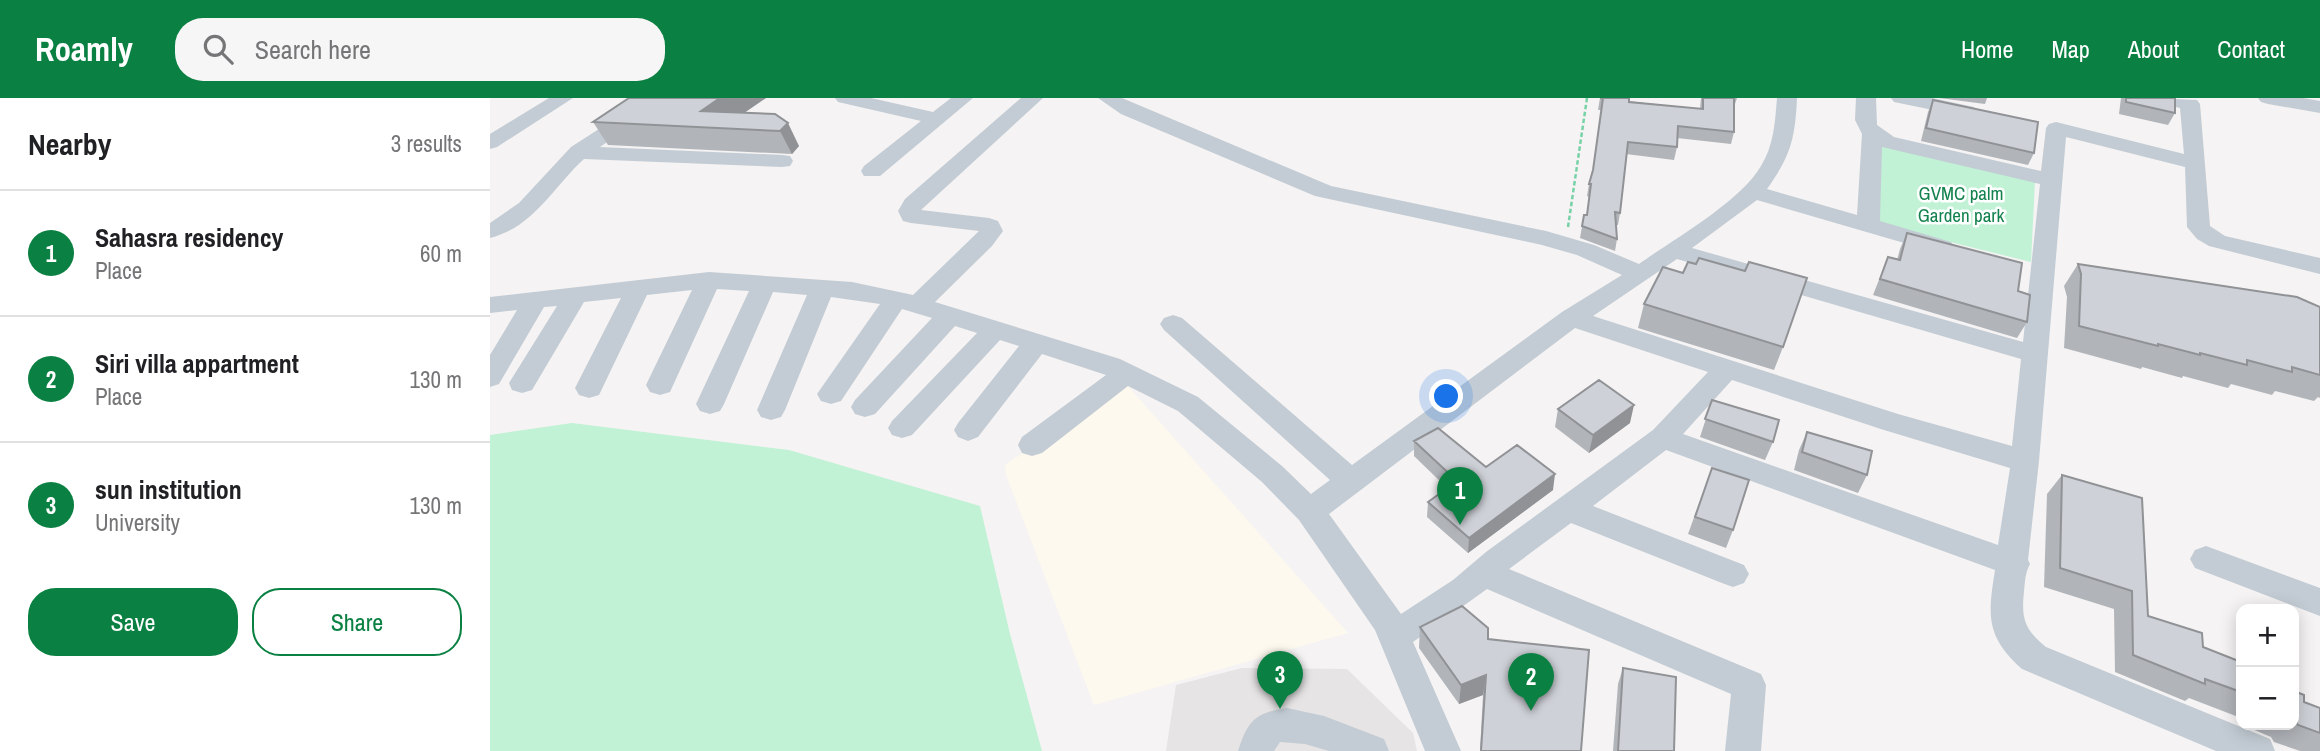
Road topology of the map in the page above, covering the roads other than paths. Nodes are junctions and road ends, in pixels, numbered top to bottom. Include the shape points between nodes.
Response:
1 (661, 98) edge
2 (845, 98) edge
3 (962, 98) edge
4 (1033, 98) edge
5 (1108, 98) edge
6 (1787, 98) edge
7 (1866, 98) edge
8 (1900, 98) edge
9 (2161, 98) edge
10 (2268, 98) edge
11 (557, 99) edge
12 (2190, 101) edge
13 (2314, 104) edge
14 (1992, 116) edge
15 (937, 119) junction
16 (2030, 123) edge
17 (2056, 128) junction
18 (1871, 135) junction
19 (490, 143) edge
20 (579, 152) junction
21 (782, 161) dead end
22 (2196, 163) junction
23 (872, 170) dead end
24 (2053, 180) junction
25 (1754, 192) junction
26 (1868, 226) junction
27 (490, 231) edge
28 (1675, 251) junction
29 (1968, 255) edge
30 (2320, 266) edge
31 (2018, 269) edge
32 (1642, 274) junction
33 (2043, 276) junction
34 (709, 280) junction
35 (765, 282) junction
36 (639, 286) junction
37 (823, 287) junction
38 (577, 294) junction
39 (536, 299) junction
40 (907, 302) junction
41 (490, 305) edge
42 (950, 315) junction
43 (1571, 318) junction
44 (1173, 324) dead end
45 (996, 328) junction
46 (1038, 341) junction
47 (2034, 354) junction
48 (1727, 369) junction
49 (1126, 373) junction
50 (490, 377) edge
51 (522, 383) dead end
52 (660, 385) dead end
53 (589, 388) dead end
54 (831, 394) dead end
55 (710, 404) dead end
56 (865, 407) dead end
57 (771, 410) dead end
58 (902, 428) dead end
59 (968, 430) dead end
60 (1663, 438) junction
61 (1031, 445) dead end
62 (2025, 461) junction
63 (1351, 481) junction
64 (1568, 509) junction
65 (1310, 511) junction
66 (2206, 559) dead end
67 (2014, 564) junction
68 (1484, 573) junction
69 (1733, 574) dead end
70 (2320, 602) edge
71 (1395, 636) junction
72 (1256, 751) edge
73 (1371, 751) edge
74 (1443, 751) edge
75 (1743, 751) edge
76 (2258, 751) edge

1 - 20 street
2 - 15 street
3 - 15 street
4 - 40 street via 913,204 911,216 981,223 991,231
5 - 32 street via 1323,191 1565,244
6 - 25 street via 1785,133 1773,165
7 - 18 street via 1865,124
8 - 14 street
9 - 12 street
10 - 13 street
11 - 19 street
12 - 22 street
15 - 23 street
16 - 17 street
17 - 22 street
17 - 24 street
18 - 24 street
18 - 26 street
20 - 21 street
20 - 27 street via 522,214
22 - 30 street via 2199,227 2205,234 2217,241
24 - 33 street
25 - 26 street
25 - 28 street
26 - 29 street
28 - 32 street
28 - 47 street
31 - 33 street
32 - 43 street
33 - 47 street
34 - 35 street
34 - 36 street
34 - 52 street
35 - 37 street
35 - 55 street
36 - 38 street
36 - 53 street
37 - 40 street
37 - 57 street
38 - 39 street
38 - 51 street
39 - 41 street
39 - 50 street
40 - 42 street
40 - 54 street
42 - 45 street
42 - 56 street
43 - 48 street
43 - 63 street
44 - 63 street
45 - 46 street
45 - 58 street
46 - 49 street
46 - 59 street
47 - 62 street
48 - 60 street
48 - 62 street
49 - 61 street
49 - 65 street via 1188,404
60 - 64 street
60 - 67 street
62 - 67 street
63 - 65 street
64 - 68 street
64 - 69 street
65 - 71 street
66 - 70 street
67 - 76 street via 2005,613 2008,629 2015,643 2034,658
68 - 71 street
68 - 75 street via 1749,685
71 - 74 street
72 - 73 street via 1267,728 1285,723

